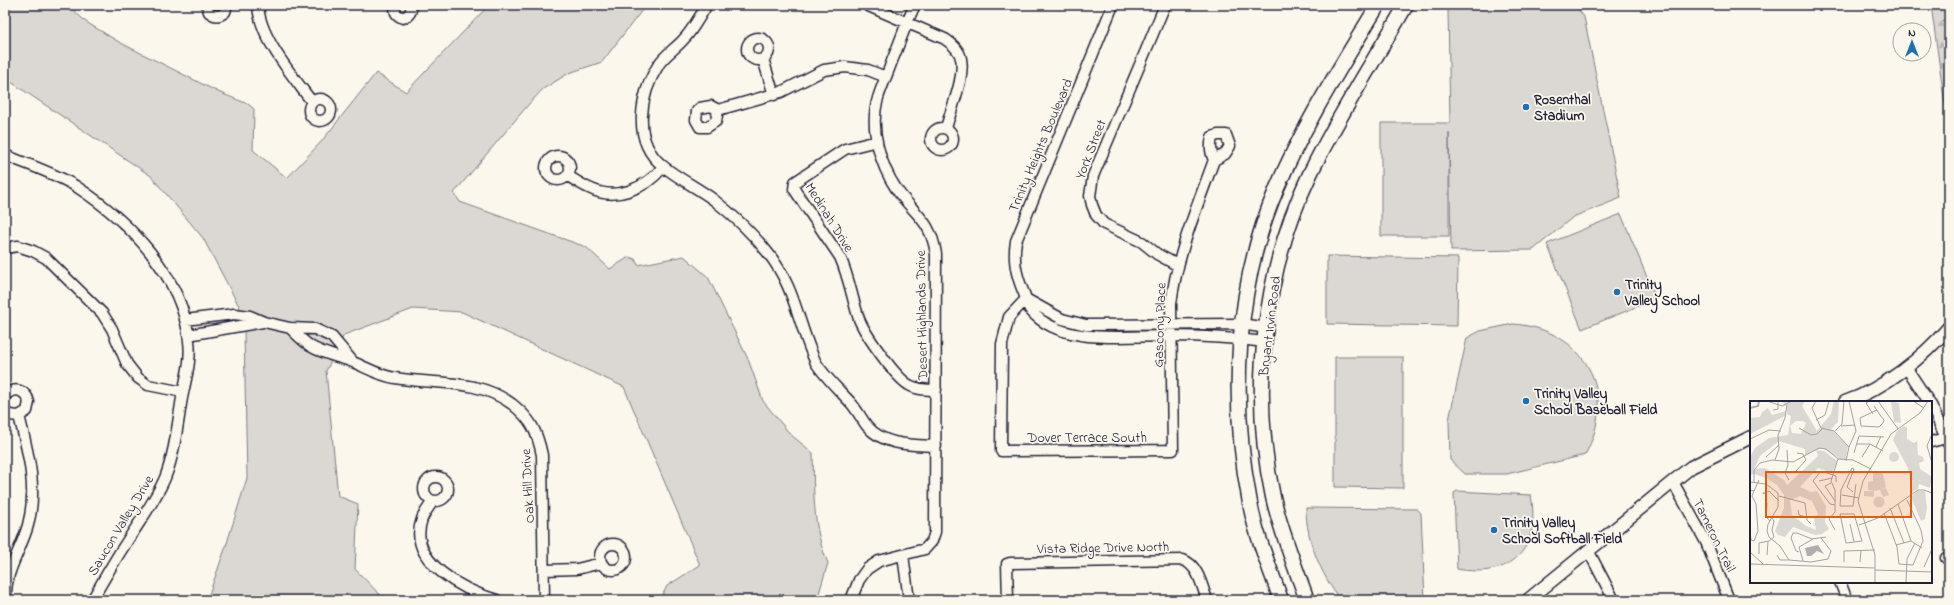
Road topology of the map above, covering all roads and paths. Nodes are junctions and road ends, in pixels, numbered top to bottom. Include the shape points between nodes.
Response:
1 (207, 5) edge
2 (227, 5) edge
3 (258, 5) edge
4 (395, 5) edge
5 (412, 5) edge
6 (707, 5) edge
7 (866, 5) edge
8 (915, 5) edge
9 (1112, 5) edge
10 (1165, 5) edge
11 (1378, 5) edge
12 (1406, 5) edge
13 (906, 23) junction
14 (763, 59) dead end
15 (886, 77) junction
16 (774, 94) junction
17 (312, 102) dead end
18 (718, 110) dead end
19 (946, 128) dead end
20 (877, 141) junction
21 (5, 155) edge
22 (1214, 160) dead end
23 (663, 167) junction
24 (568, 176) dead end
25 (5, 248) edge
26 (1177, 265) junction
27 (1026, 299) junction
28 (185, 320) junction
29 (264, 322) junction
30 (1241, 324) junction
31 (1171, 325) junction
32 (1949, 327) edge
33 (290, 328) junction
34 (1266, 328) junction
35 (188, 335) junction
36 (1171, 336) junction
37 (1241, 339) junction
38 (1265, 342) junction
39 (353, 362) junction
40 (1906, 367) junction
41 (936, 390) junction
42 (183, 392) junction
43 (5, 396) edge
44 (1848, 401) edge
45 (1928, 401) edge
46 (1932, 407) edge
47 (5, 410) edge
48 (19, 416) junction
49 (1750, 437) edge
50 (1948, 441) edge
51 (1932, 442) edge
52 (936, 446) junction
53 (1173, 450) joint
54 (1673, 482) junction
55 (433, 501) dead end
56 (1589, 552) junction
57 (903, 556) junction
58 (601, 563) dead end
59 (544, 570) junction
60 (1840, 583) edge
61 (6, 600) edge
62 (92, 600) edge
63 (497, 600) edge
64 (544, 600) edge
65 (851, 600) edge
66 (909, 600) edge
67 (1008, 600) edge
68 (1207, 600) edge
69 (1281, 600) edge
70 (1307, 600) edge
71 (1528, 600) edge
72 (1614, 600) edge
73 (1729, 600) edge
74 (1847, 600) edge

1 - 2 street via 209,12 214,16 220,16 225,12
3 - 17 street via 265,33
4 - 5 street via 395,12 403,18 408,16
6 - 23 street via 684,39 660,63 643,104 641,120 645,138 655,158
7 - 13 street
8 - 13 street, Desert Highlands Drive
9 - 27 street, Trinity Heights Boulevard via 1016,241 1017,278
10 - 26 street, York Street via 1093,176 1090,196 1096,214 1104,224 1142,242
11 - 30 main road, Bryant Irvin Road via 1309,121 1277,188 1264,221
12 - 34 main road, Bryant Irvin Road via 1330,137 1298,201 1276,270
13 - 15 street, Desert Highlands Drive
13 - 19 street via 945,39 960,54 962,69
14 - 16 street
15 - 16 street via 858,68 835,68 824,70
15 - 20 street, Desert Highlands Drive via 875,112
16 - 18 street
20 - 41 street, Desert Highlands Drive via 890,181 928,225 934,242
20 - 41 street, Medinah Drive via 837,153 795,182 794,189 840,257 859,318 878,349 903,381 916,388
21 - 28 street via 76,187 121,223 159,264
22 - 26 street, Gascony Place
23 - 24 street via 644,185 625,192 608,194 590,189
23 - 52 street via 714,200 758,240 787,280 816,363 868,426 889,442
25 - 42 street via 18,246 46,258 102,313 127,364 138,378 148,385
26 - 31 street, Gascony Place via 1171,304
27 - 31 street via 1062,319 1086,325
27 - 36 street, Trinity Heights Boulevard via 1030,310 1050,325 1076,335
27 - 53 street, Dover Terrace South via 1009,318 1002,344 1001,451
28 - 29 street, Oak Hill Drive via 234,314 250,316
28 - 35 street
29 - 33 street, Oak Hill Drive
29 - 35 street, Oak Hill Drive
30 - 31 street
30 - 34 street
30 - 37 main road, Bryant Irvin Road
31 - 36 street, Gascony Place
32 - 40 street
33 - 39 street, Oak Hill Drive via 310,346
33 - 39 street, Oak Hill Drive via 315,329 332,337
34 - 38 main road, Bryant Irvin Road
35 - 42 street, Saucon Valley Drive via 189,361
36 - 37 street, Trinity Heights Boulevard
36 - 53 street, Gascony Place
37 - 38 street, Trinity Heights Boulevard
37 - 69 main road, Bryant Irvin Road via 1239,392 1243,464 1258,535
38 - 70 main road, Bryant Irvin Road via 1262,395 1268,464 1284,536
39 - 59 street, Oak Hill Drive via 371,372 395,378 475,386 496,394 525,414 538,437 542,455
40 - 44 street via 1883,385
40 - 45 street
41 - 52 street, Desert Highlands Drive
42 - 62 street, Saucon Valley Drive via 171,462 165,479
43 - 48 street via 12,390 25,393 29,402 27,411
46 - 50 street
47 - 48 street via 9,414
48 - 61 street via 32,480 28,524 5,586
49 - 54 street via 1700,461
50 - 51 street
52 - 57 street, Desert Highlands Drive via 935,532 925,549
54 - 56 street
54 - 73 street, Tameron Trail via 1706,542
55 - 63 street via 422,520 420,545 425,555 443,574
56 - 71 street
56 - 72 street
57 - 65 street, Desert Highlands Drive via 879,561 867,569 859,580
57 - 66 street
58 - 59 street via 577,568
59 - 64 street, Oak Hill Drive
60 - 74 street
67 - 68 street, Vista Ridge Drive North via 1007,564 1015,562 1183,560 1191,563

